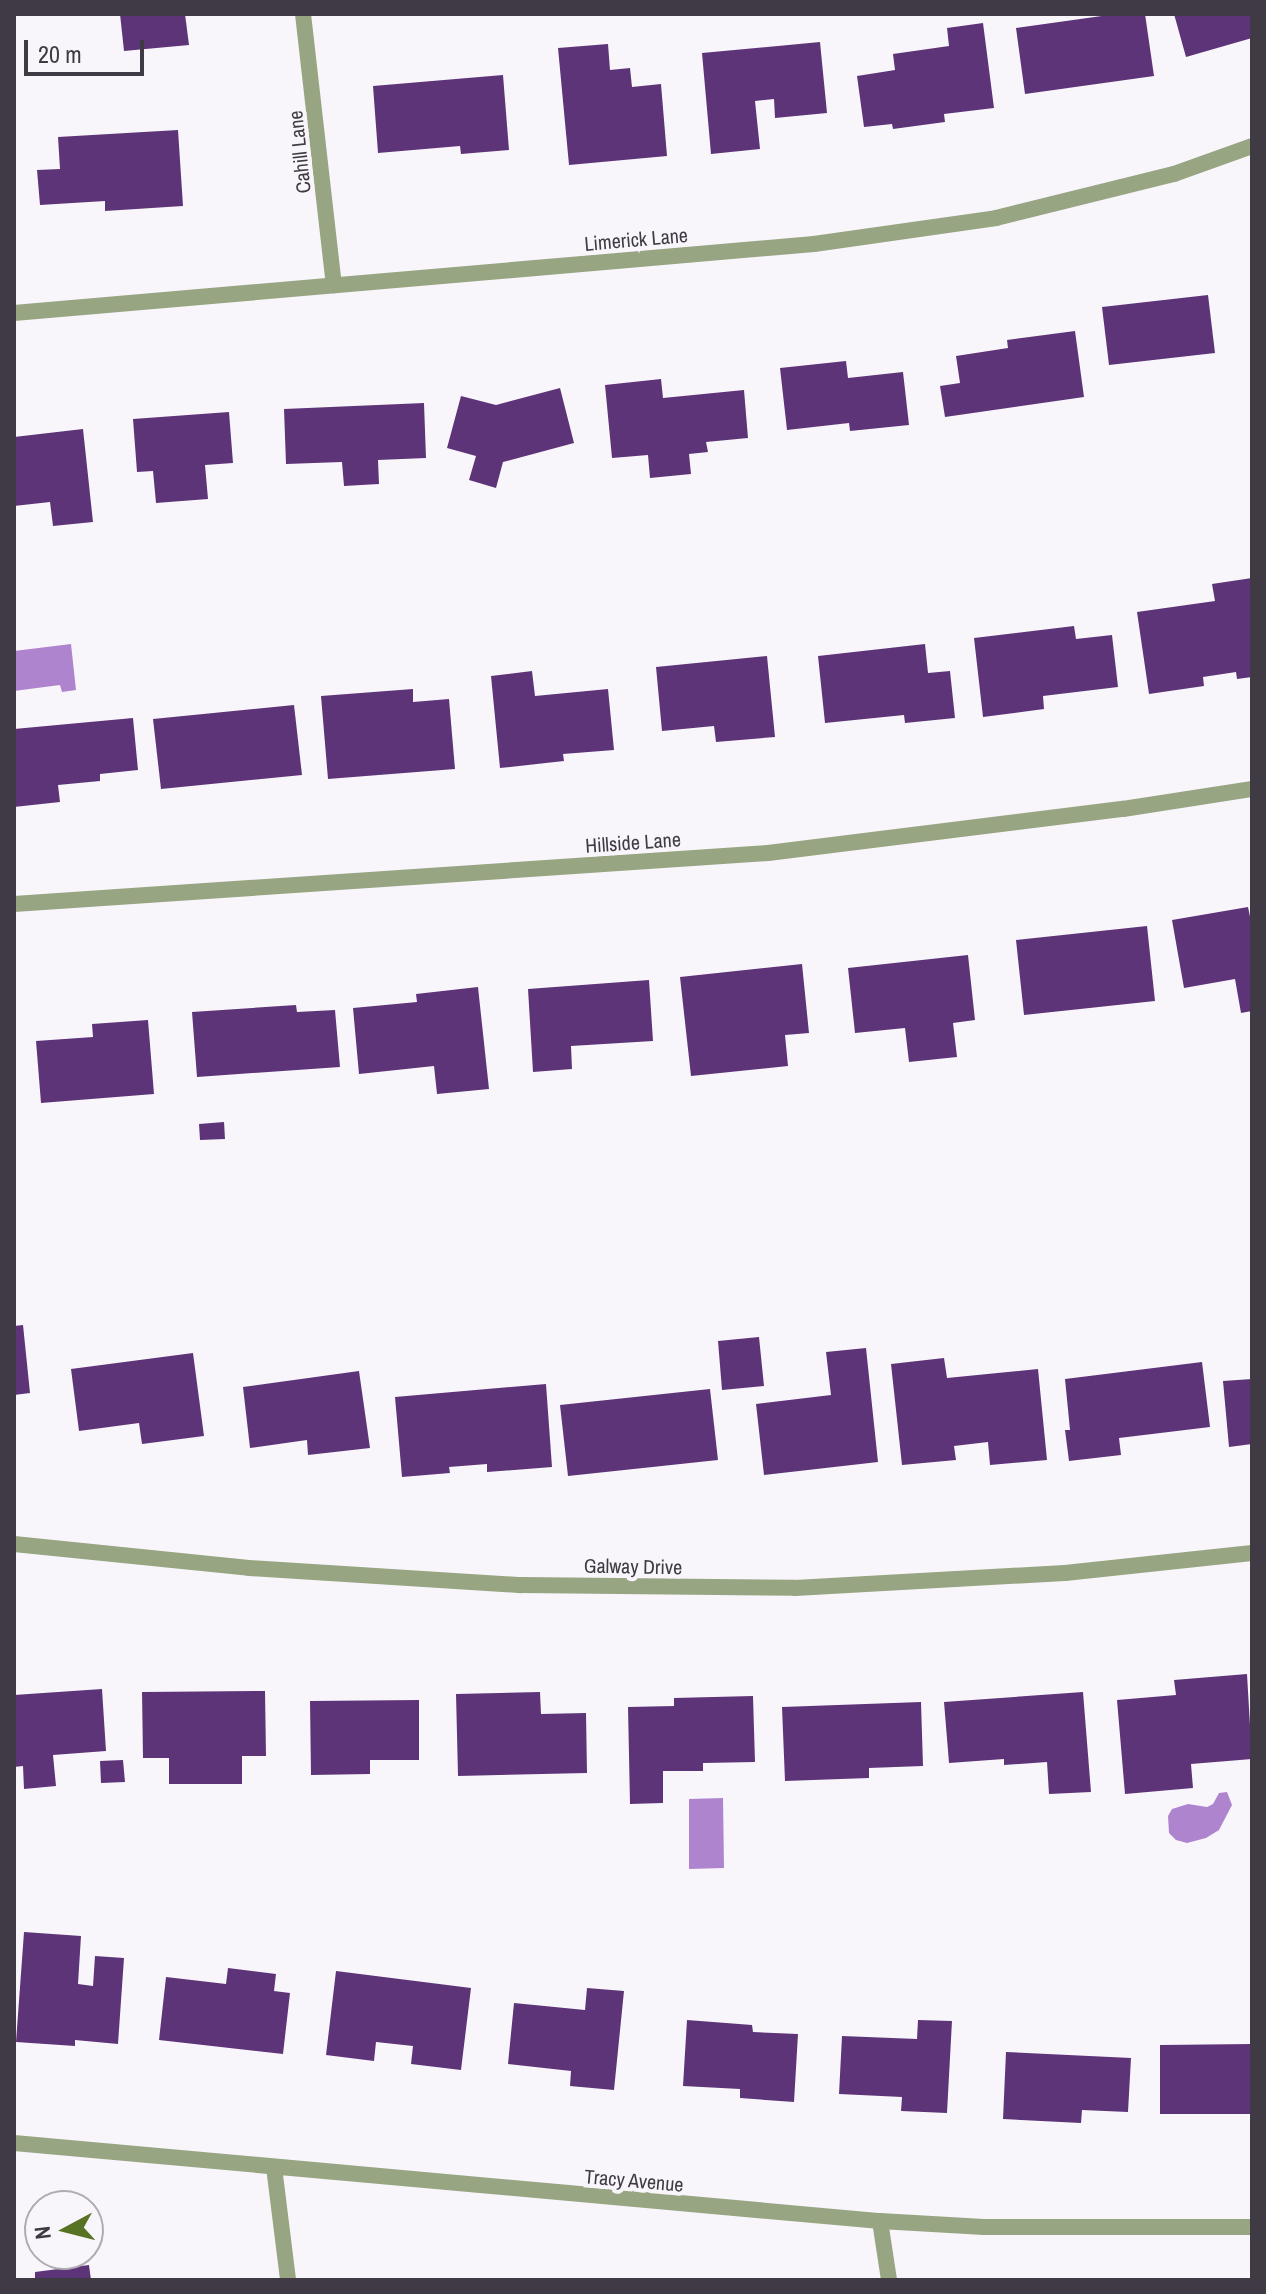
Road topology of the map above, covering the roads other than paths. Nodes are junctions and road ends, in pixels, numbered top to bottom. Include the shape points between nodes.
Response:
1 (303, 14) edge
2 (1252, 146) edge
3 (334, 285) junction
4 (14, 313) edge
5 (1252, 789) edge
6 (14, 904) edge
7 (14, 1544) edge
8 (1252, 1553) edge
9 (14, 2143) edge
10 (274, 2167) junction
11 (880, 2221) junction
12 (1252, 2227) edge
13 (288, 2280) edge
14 (889, 2280) edge

1 - 3 street, Cahill Lane
2 - 3 street, Limerick Lane via 1174,174 996,218 814,244
3 - 4 street, Limerick Lane
5 - 6 street, Hillside Lane via 768,853
7 - 8 street, Galway Drive via 249,1568 521,1585 795,1588 1065,1573
9 - 10 street, Tracy Avenue
10 - 11 street, Tracy Avenue
10 - 13 street
11 - 12 street, Tracy Avenue via 984,2227
11 - 14 street

